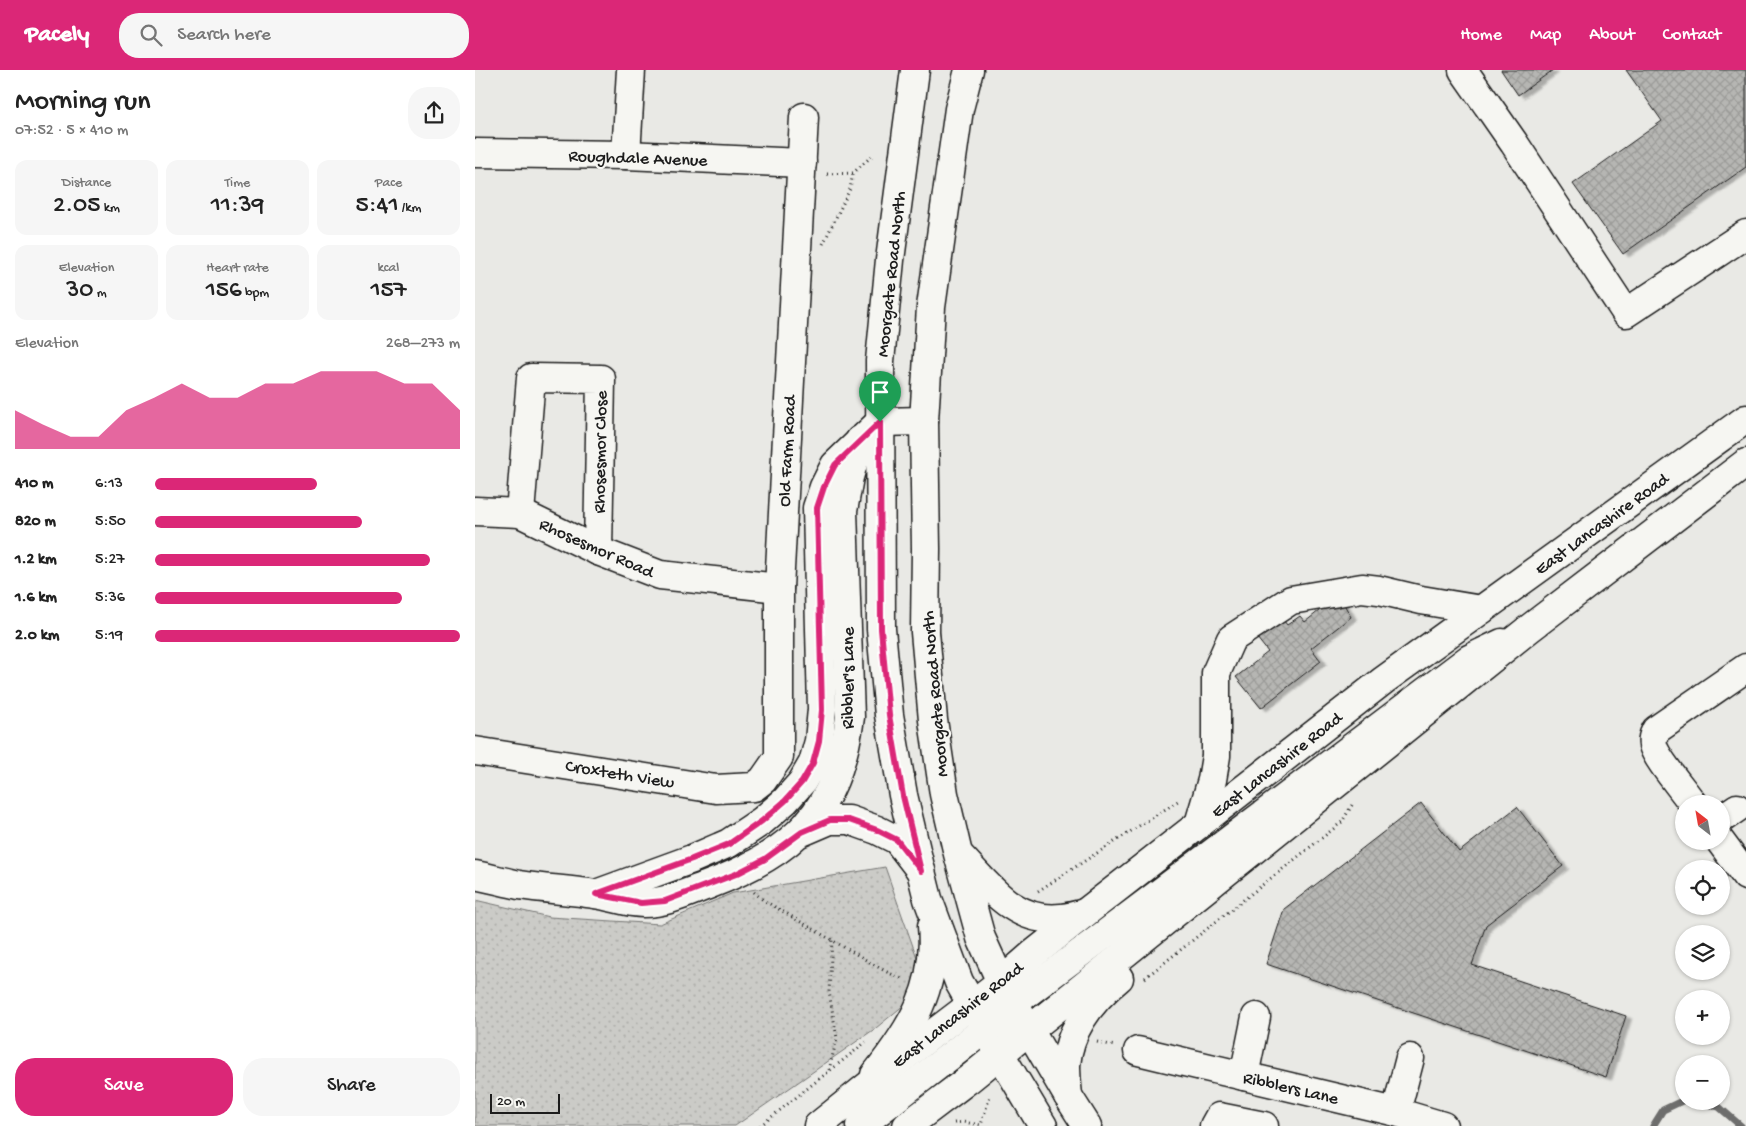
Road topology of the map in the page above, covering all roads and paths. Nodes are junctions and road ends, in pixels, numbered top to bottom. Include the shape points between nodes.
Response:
1 (631, 70) edge
2 (915, 70) edge
3 (969, 70) edge
4 (1463, 70) edge
5 (804, 117) dead end
6 (475, 153) edge
7 (874, 154) dead end
8 (626, 155) junction
9 (801, 169) junction
10 (853, 173) junction
11 (1746, 234) edge
12 (797, 260) junction
13 (1746, 418) edge
14 (924, 421) junction
15 (870, 431) junction
16 (1746, 463) edge
17 (475, 511) edge
18 (520, 513) junction
19 (598, 551) junction
20 (779, 588) junction
21 (1481, 610) junction
22 (1530, 628) junction
23 (1746, 668) edge
24 (475, 750) edge
25 (763, 780) joint
26 (1686, 795) edge
27 (1180, 800) dead end
28 (1354, 801) dead end
29 (1311, 805) junction
30 (1199, 824) junction
31 (802, 832) junction
32 (1727, 850) edge
33 (958, 854) junction
34 (921, 871) junction
35 (736, 874) junction
36 (475, 875) edge
37 (1746, 876) edge
38 (1035, 893) dead end
39 (596, 894) junction
40 (928, 899) junction
41 (1085, 913) junction
42 (832, 940) junction
43 (1144, 979) dead end
44 (910, 982) dead end
45 (1007, 993) junction
46 (978, 1017) junction
47 (1256, 1018) dead end
48 (1029, 1030) junction
49 (869, 1039) dead end
50 (1138, 1051) dead end
51 (1000, 1055) junction
52 (1410, 1058) dead end
53 (829, 1071) junction
54 (1244, 1076) junction
55 (869, 1084) junction
56 (1068, 1096) junction
57 (1396, 1112) junction
58 (953, 1124) dead end
59 (981, 1125) edge
60 (761, 1126) edge
61 (818, 1126) edge
62 (860, 1126) edge
63 (907, 1126) edge
64 (1043, 1126) edge
65 (1087, 1126) edge
66 (1214, 1126) edge
67 (1264, 1126) edge
68 (1443, 1126) edge

1 - 8 main road
2 - 15 main road, Moorgate Road North
3 - 14 main road, Moorgate Road North via 959,109 931,307
4 - 11 main road via 1626,313
5 - 9 main road, Old Farm Road
6 - 8 main road, Roughdale Avenue
7 - 10 path
8 - 9 main road, Roughdale Avenue
9 - 10 path
9 - 12 main road, Old Farm Road
10 - 12 path via 850,189 819,253
12 - 20 main road, Old Farm Road
13 - 21 main road, East Lancashire Road
14 - 15 main road
14 - 33 main road, Moorgate Road North via 925,632 933,720 944,794
15 - 31 main road, Ribbler's Lane via 849,477 843,511 850,716 847,745 828,794
15 - 34 main road, Moorgate Road North via 889,715 903,796
15 - 39 main road, Ribbler's Lane via 835,465 817,508 822,710 813,763 802,782 762,821 729,844
16 - 22 main road
17 - 18 main road, Rhosesmor Road
18 - 19 main road, Rhosesmor Road
18 - 19 main road, Rhosesmor Close via 531,378 601,380
19 - 20 main road, Rhosesmor Road via 660,575
20 - 25 main road, Old Farm Road via 779,757
21 - 30 main road, East Lancashire Road via 1384,680
21 - 30 main road via 1362,588 1291,600 1231,639 1216,673 1216,756
22 - 29 main road
22 - 45 main road via 1469,659
23 - 26 main road via 1656,730 1652,738 1653,748
24 - 25 main road, Croxteth View via 716,789 755,787
27 - 38 path
28 - 43 path via 1342,822
29 - 48 main road
29 - 56 main road via 1275,850 1095,1000 1073,1036 1066,1065
30 - 41 main road, East Lancashire Road
31 - 34 main road via 830,820 849,820 897,840
31 - 35 main road, Ribbler's Lane via 765,859
32 - 37 main road
33 - 41 main road via 1013,908 1042,918
33 - 45 main road, Moorgate Road North via 981,938
34 - 40 main road, Moorgate Road North
35 - 39 main road, Ribbler's Lane via 665,901 641,903
35 - 42 path via 763,900
36 - 39 main road, Ribbler's Lane
40 - 46 main road, Moorgate Road North via 959,982
40 - 55 main road via 932,952 923,1001 907,1031
41 - 45 main road, East Lancashire Road via 1032,955
42 - 44 path
42 - 53 path via 829,992 837,1038
45 - 46 main road, East Lancashire Road
45 - 48 main road, Moorgate Road North
46 - 48 main road via 995,1021 1005,1018
46 - 51 main road, Moorgate Road North
46 - 55 main road, East Lancashire Road
46 - 62 main road
47 - 54 main road
48 - 51 main road
48 - 56 main road, Moorgate Road North
49 - 53 path
50 - 54 main road, Ribblers Lane
51 - 63 main road
51 - 64 main road, Moorgate Road North
52 - 57 main road
53 - 60 path
54 - 57 main road, Ribblers Lane
55 - 61 main road, East Lancashire Road
56 - 65 main road, Moorgate Road North
57 - 68 main road, Ribblers Lane
58 - 59 path
66 - 67 main road via 1219,1117

